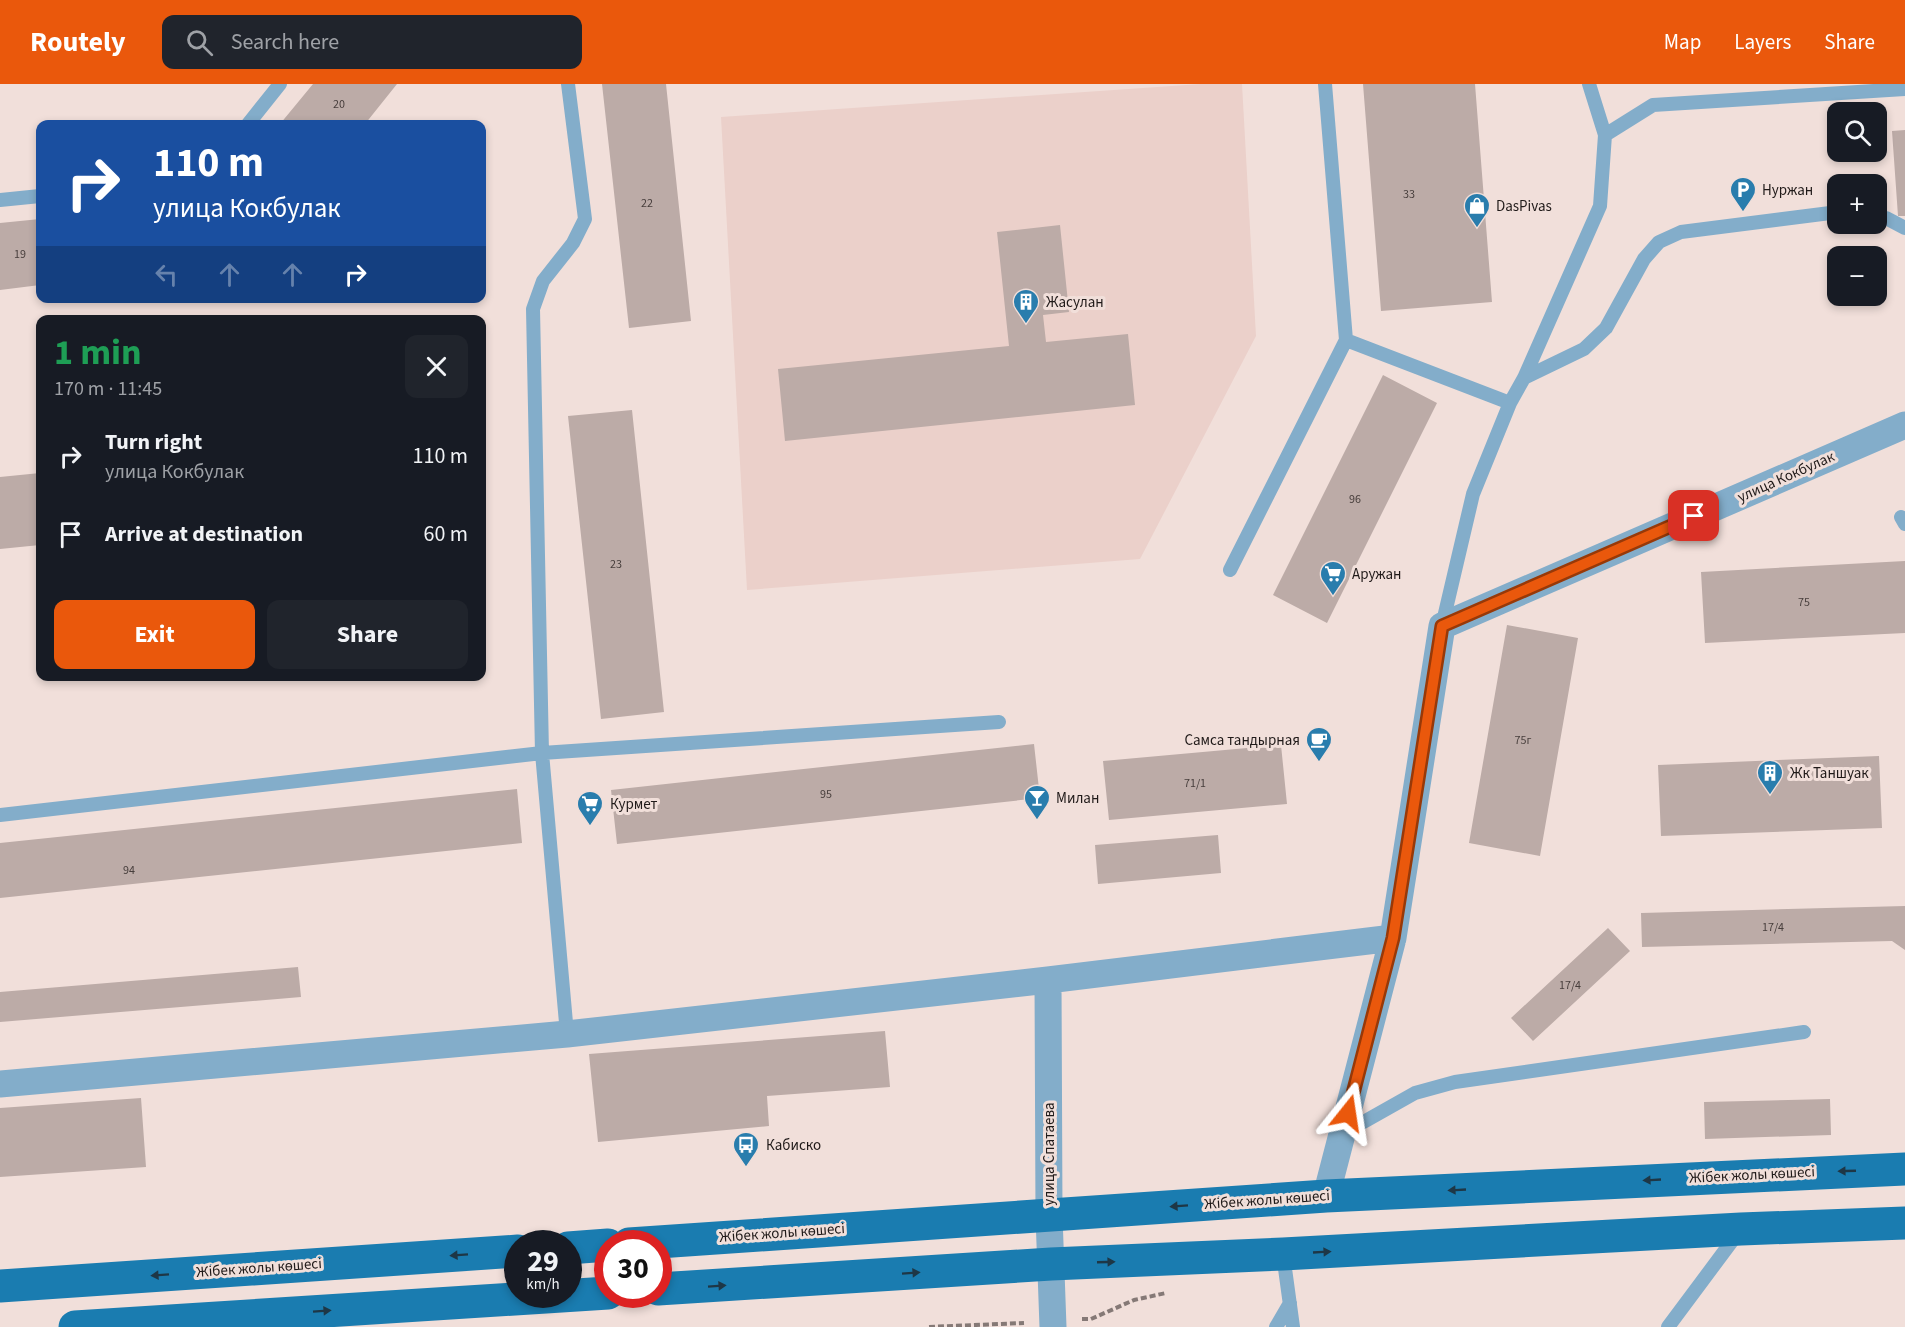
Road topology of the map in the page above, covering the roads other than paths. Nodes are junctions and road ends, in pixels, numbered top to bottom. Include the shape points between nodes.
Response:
1 (280, 84) edge
2 (568, 84) edge
3 (1325, 84) edge
4 (1589, 84) edge
5 (1883, 87) edge
6 (1905, 89) edge
7 (251, 120) edge
8 (1605, 135) junction
9 (36, 196) edge
10 (0, 200) edge
11 (1827, 213) edge
12 (1887, 219) edge
13 (1905, 228) edge
14 (1346, 340) junction
15 (1524, 378) junction
16 (1510, 403) junction
17 (1905, 425) edge
18 (1230, 570) dead end
19 (1442, 626) junction
20 (999, 722) dead end
21 (542, 753) junction
22 (0, 815) edge
23 (1393, 938) junction
24 (1048, 980) junction
25 (1804, 1032) dead end
26 (567, 1034) junction
27 (0, 1084) edge
28 (1342, 1135) junction
29 (1905, 1169) edge
30 (1326, 1196) junction
31 (1049, 1216) junction
32 (1905, 1223) edge
33 (1742, 1228) junction
34 (672, 1241) edge
35 (504, 1252) edge
36 (1283, 1254) junction
37 (1051, 1264) junction
38 (0, 1286) edge
39 (672, 1288) edge
40 (594, 1294) edge
41 (1290, 1303) junction
42 (284, 1320) edge
43 (75, 1327) edge
44 (1053, 1327) edge
45 (1276, 1327) edge
46 (1293, 1327) edge
47 (1668, 1327) edge

1 - 7 lane
2 - 21 lane via 585,219 573,243 543,281 533,309
3 - 14 lane
4 - 8 lane
5 - 6 lane
5 - 8 lane via 1653,105
8 - 15 lane via 1600,206
9 - 10 lane
11 - 15 lane via 1682,232 1659,242 1644,260 1606,328 1584,349
12 - 13 lane
14 - 16 lane
14 - 18 lane
15 - 16 lane
16 - 19 lane via 1473,494
17 - 19 street, улица Кокбулак
19 - 23 street
20 - 21 lane
21 - 22 lane
21 - 26 lane
23 - 24 street
23 - 28 street
24 - 26 street
24 - 31 street, улица Спатаева
25 - 28 lane via 1455,1082 1415,1093
26 - 27 street
28 - 30 street
29 -> 30 main road, Жібек жолы көшесі
30 -> 31 main road, Жібек жолы көшесі
31 - 34 main road, Жібек жолы көшесі
31 - 37 street, улица Спатаева
32 - 33 main road
36 -> 33 main road
33 - 47 lane
35 -> 38 main road, Жібек жолы көшесі
37 -> 36 main road
36 - 41 lane
39 -> 37 main road
37 - 44 street, улица Спатаева
42 -> 40 main road
41 - 45 lane
41 - 46 lane
42 - 43 main road

